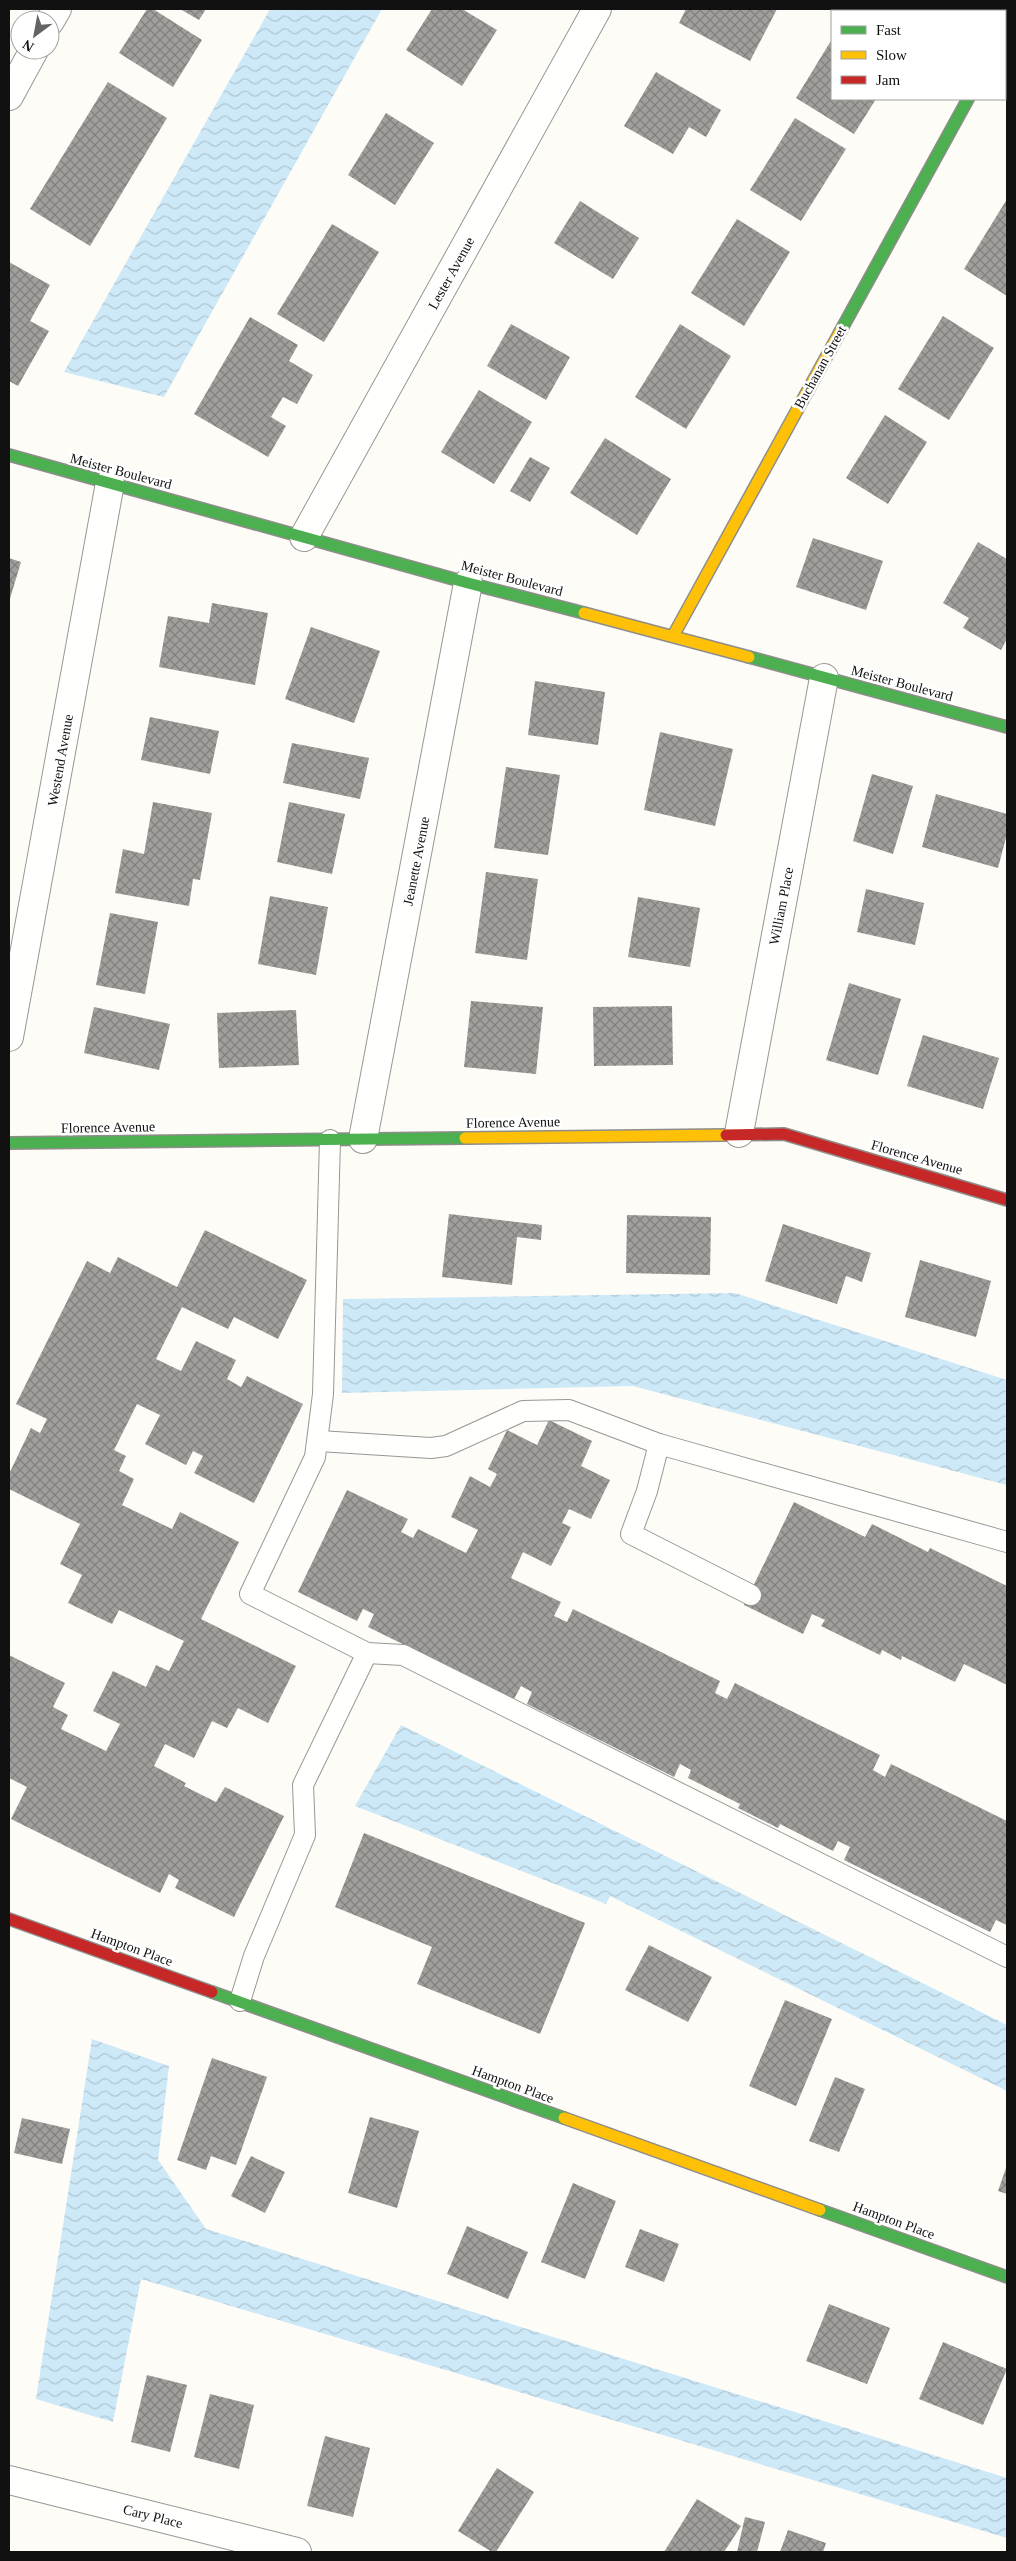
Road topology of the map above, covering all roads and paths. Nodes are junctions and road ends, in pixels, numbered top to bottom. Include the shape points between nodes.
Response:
1 (597, 9) edge
2 (29, 60) edge
3 (9, 96) edge
4 (967, 100) edge
5 (9, 455) edge
6 (110, 484) junction
7 (304, 537) junction
8 (468, 583) junction
9 (673, 636) junction
10 (824, 678) junction
11 (1007, 727) edge
12 (9, 1037) edge
13 (739, 1134) junction
14 (330, 1140) junction
15 (363, 1140) junction
16 (9, 1143) edge
17 (1007, 1200) edge
18 (319, 1440) junction
19 (658, 1444) junction
20 (1007, 1542) edge
21 (751, 1595) dead end
22 (367, 1653) junction
23 (9, 1919) edge
24 (1007, 1957) edge
25 (240, 2002) junction
26 (1007, 2277) edge
27 (9, 2480) edge
28 (296, 2552) edge

1 - 7 street, Lester Avenue
2 - 3 street
4 - 9 street, Buchanan Street
5 - 6 street, Meister Boulevard
6 - 7 street, Meister Boulevard
6 - 12 street, Westend Avenue
7 - 8 street, Meister Boulevard
8 - 9 street, Meister Boulevard
8 - 15 street, Jeanette Avenue
9 - 10 street, Meister Boulevard
10 - 11 street, Meister Boulevard
10 - 13 street, William Place
13 - 15 street, Florence Avenue
13 - 17 street, Florence Avenue via 784,1134
14 - 15 street, Florence Avenue
14 - 16 street, Florence Avenue
14 - 18 lane
18 - 19 lane via 431,1448 446,1446 524,1411 554,1409 569,1410
18 - 22 lane via 315,1457 250,1594
19 - 20 lane
19 - 21 lane via 647,1491 631,1534
22 - 24 lane via 403,1655
22 - 25 lane via 303,1785 305,1835 254,1956
23 - 25 street, Hampton Place
25 - 26 street, Hampton Place
27 - 28 street, Cary Place

